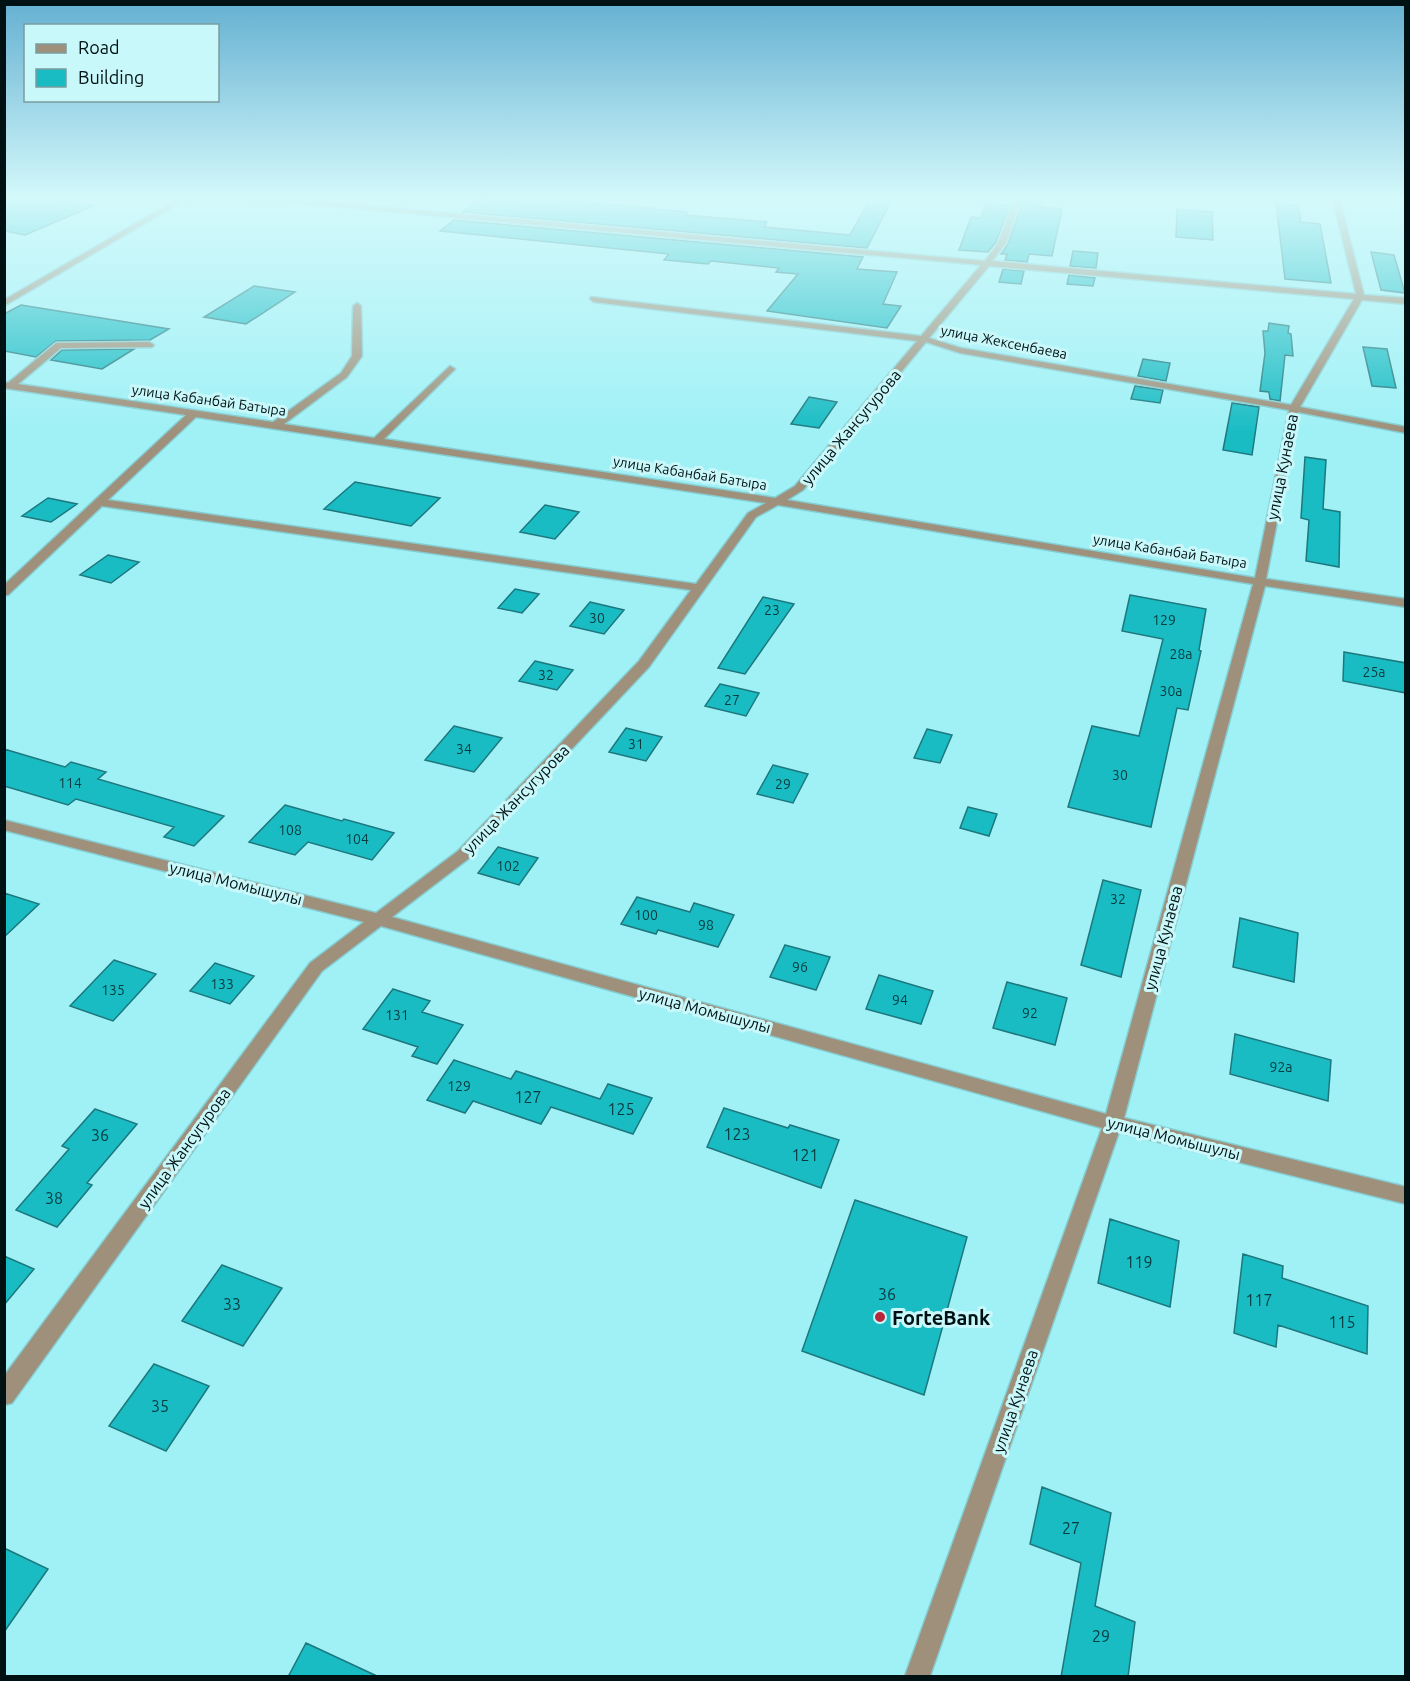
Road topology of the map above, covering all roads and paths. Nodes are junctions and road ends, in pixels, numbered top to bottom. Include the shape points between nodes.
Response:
1 (53, 275) edge
2 (977, 275) edge
3 (1132, 275) edge
4 (1355, 275) edge
5 (1360, 295) junction
6 (594, 298) dead end
7 (1406, 301) edge
8 (4, 304) edge
9 (357, 306) dead end
10 (925, 339) junction
11 (149, 345) dead end
12 (450, 369) dead end
13 (7, 386) edge
14 (1294, 408) junction
15 (194, 413) junction
16 (276, 425) junction
17 (1406, 430) edge
18 (377, 440) junction
19 (776, 501) junction
20 (100, 502) junction
21 (1260, 582) junction
22 (699, 588) junction
23 (4, 592) edge
24 (1406, 603) edge
25 (4, 825) edge
26 (380, 920) junction
27 (1113, 1123) junction
28 (1406, 1196) edge
29 (4, 1395) edge
30 (918, 1677) edge

1 - 8 street
2 - 10 street, улица Жансугурова
3 - 5 street
4 - 5 street
5 - 7 street
5 - 14 street, улица Кунаева
6 - 10 street, улица Жексенбаева
9 - 16 street via 357,356 344,375
10 - 14 street, улица Жексенбаева via 960,350
10 - 19 street, улица Жансугурова via 799,488
11 - 13 street via 59,345
12 - 18 street
13 - 15 street, улица Кабанбай Батыра
14 - 17 street, улица Жексенбаева
14 - 21 street, улица Кунаева
15 - 16 street, улица Кабанбай Батыра
15 - 20 street
16 - 18 street, улица Кабанбай Батыра
18 - 19 street, улица Кабанбай Батыра
19 - 21 street, улица Кабанбай Батыра
19 - 22 street, улица Жансугурова via 752,515
20 - 22 street
20 - 23 street
21 - 24 street, улица Кабанбай Батыра
21 - 27 street, улица Кунаева
22 - 26 street, улица Жансугурова via 644,664 463,855
25 - 26 street, улица Момышулы
26 - 27 street, улица Момышулы
26 - 29 street, улица Жансугурова via 316,967
27 - 28 street, улица Момышулы
27 - 30 street, улица Кунаева

